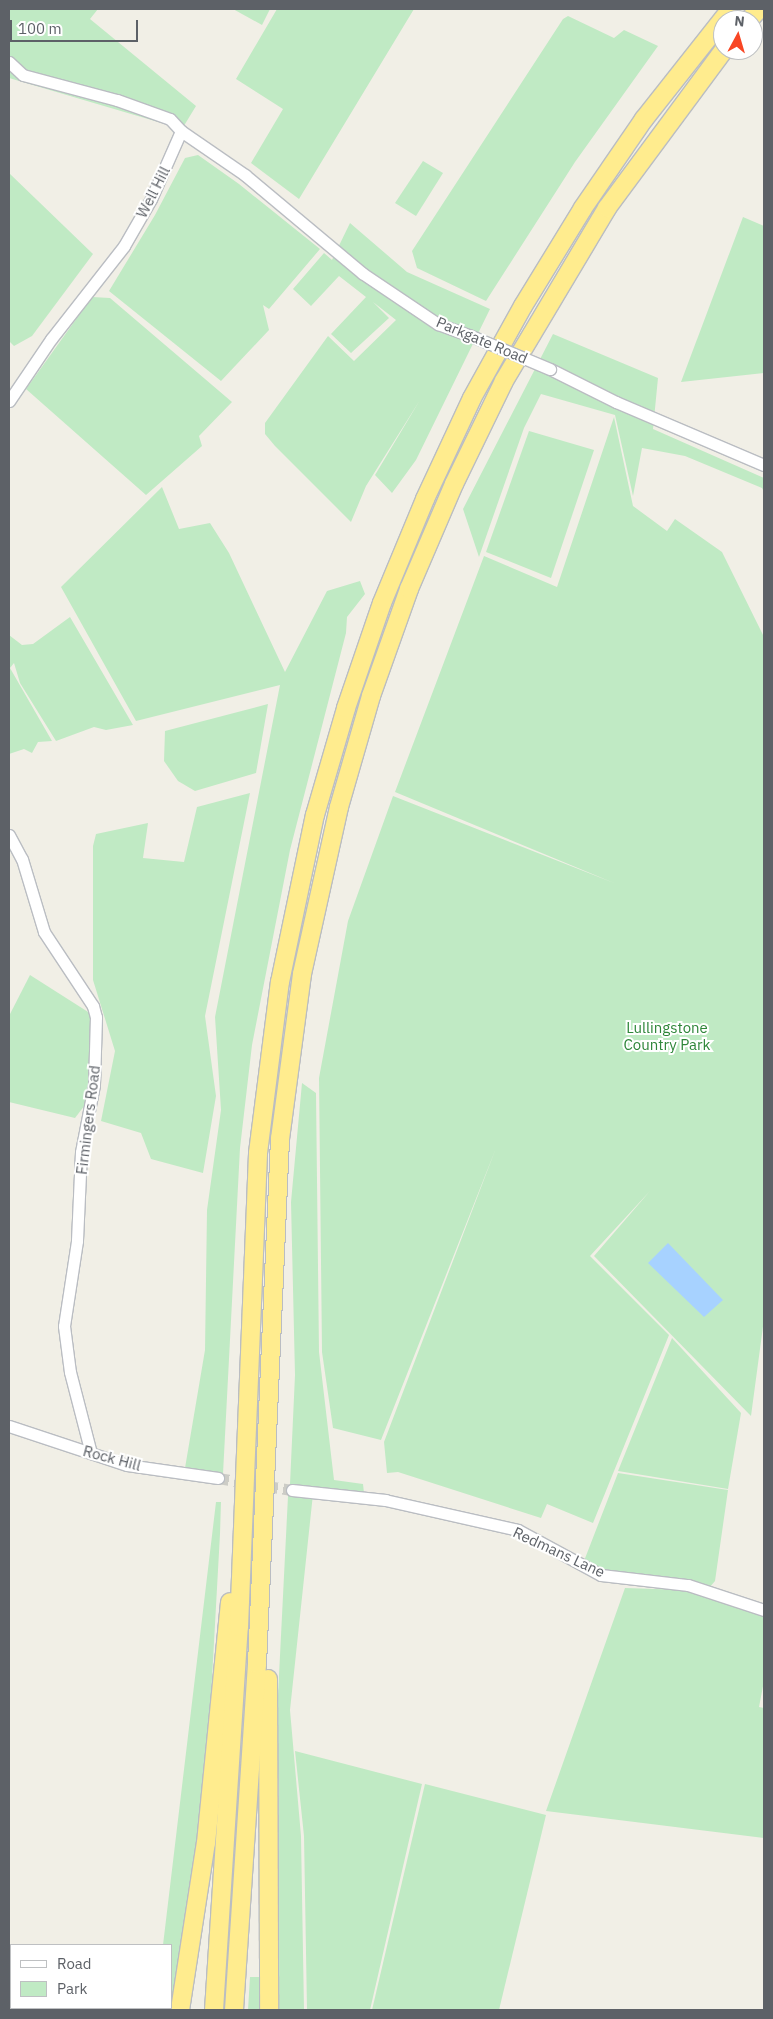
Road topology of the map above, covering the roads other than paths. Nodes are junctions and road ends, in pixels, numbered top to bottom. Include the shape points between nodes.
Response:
1 (731, 9) edge
2 (717, 60) edge
3 (9, 62) edge
4 (181, 131) junction
5 (9, 401) edge
6 (764, 465) edge
7 (9, 835) edge
8 (268, 1387) junction
9 (9, 1426) edge
10 (90, 1453) junction
11 (218, 1478) tunnel mouth
12 (292, 1490) tunnel mouth
13 (243, 1536) junction
14 (764, 1610) edge
15 (180, 2010) edge
16 (214, 2010) edge
17 (234, 2010) edge
18 (268, 2010) edge

1 - 13 highway via 612,164 552,256 493,358 407,541 346,708 302,870 266,1076 254,1208
2 - 8 highway via 607,208 504,381 431,536 371,696 325,862 293,1029 276,1196
3 - 4 street via 23,75 117,100 170,120
4 - 5 street, Well Hill via 151,199 124,246 51,339
4 - 6 street, Parkgate Road, bridge via 245,175 362,273 438,324 550,369 616,402
7 - 10 street, Firmingers Road via 22,859 44,932 88,999 96,1017 94,1085 81,1152 77,1241 64,1326 70,1372
8 - 17 highway via 252,1747
8 - 18 highway via 278,1449 267,1719
9 - 10 street, Rock Hill
10 - 11 street, Rock Hill via 128,1465
12 - 14 street, Redmans Lane via 385,1500 518,1530 601,1575 688,1586
13 - 15 highway via 225,1636 208,1834
13 - 16 highway

